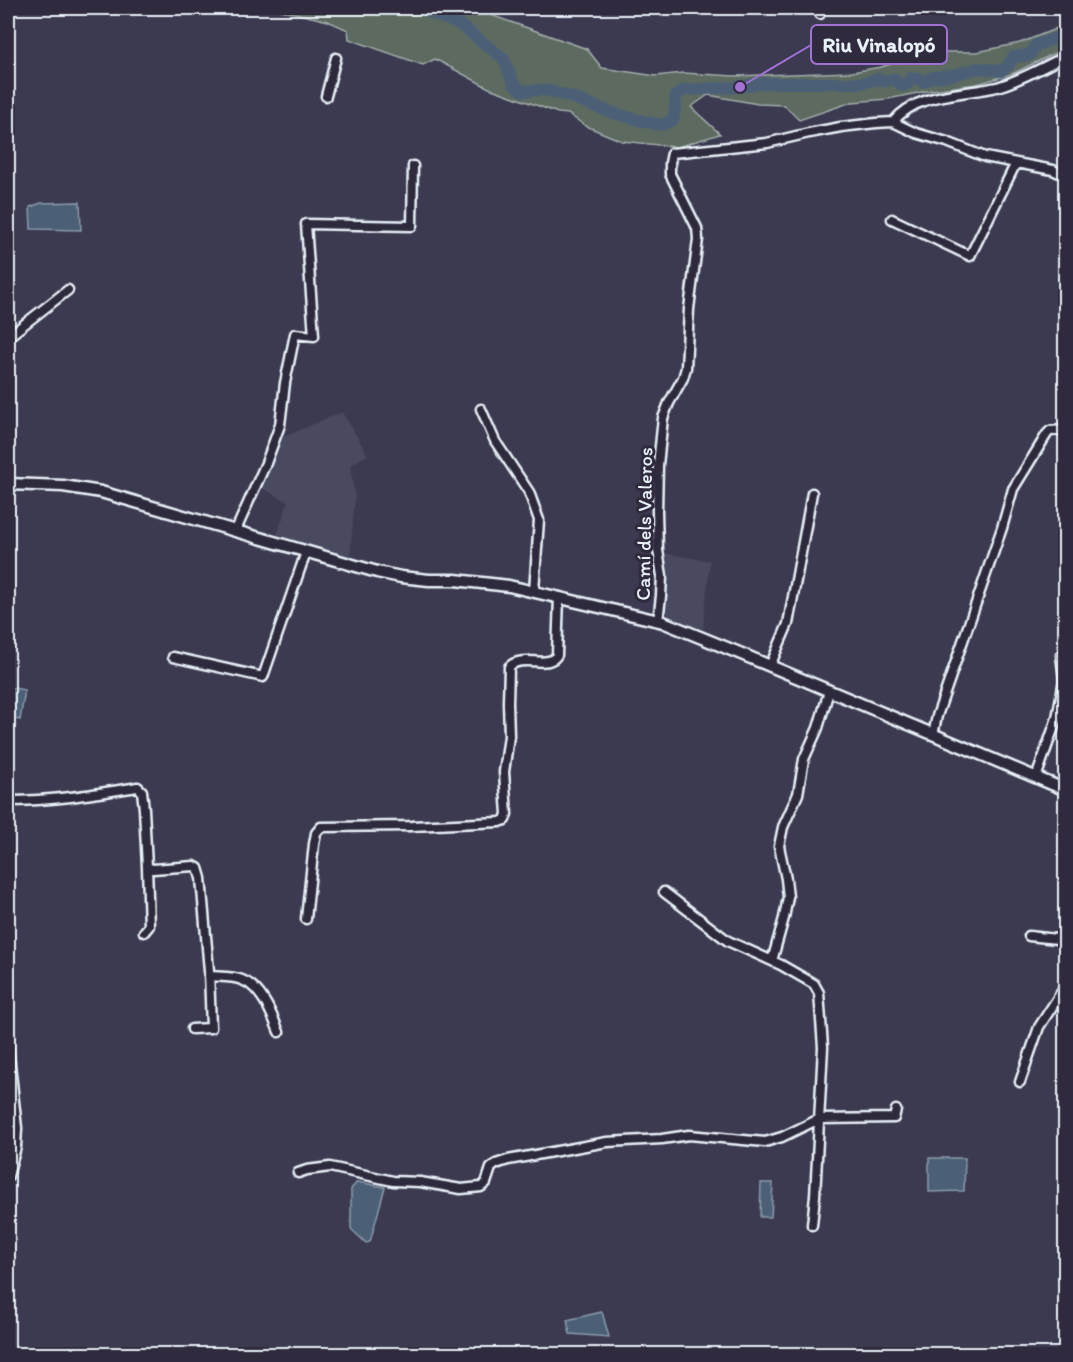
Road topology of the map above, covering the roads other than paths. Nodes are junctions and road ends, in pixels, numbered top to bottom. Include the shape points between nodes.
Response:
1 (1065, 56) edge
2 (336, 58) dead end
3 (326, 96) dead end
4 (893, 122) junction
5 (1016, 163) junction
6 (413, 166) dead end
7 (1065, 176) edge
8 (892, 219) dead end
9 (68, 290) dead end
10 (8, 337) edge
11 (481, 409) dead end
12 (1065, 430) edge
13 (8, 484) edge
14 (812, 493) dead end
15 (236, 530) junction
16 (306, 552) junction
17 (534, 591) junction
18 (559, 597) junction
19 (658, 621) junction
20 (1061, 655) dead end
21 (172, 657) dead end
22 (770, 666) junction
23 (829, 691) junction
24 (933, 735) junction
25 (1036, 778) junction
26 (1065, 790) edge
27 (8, 801) edge
28 (147, 867) junction
29 (664, 892) dead end
30 (306, 919) dead end
31 (144, 932) dead end
32 (1029, 936) dead end
33 (1065, 940) edge
34 (772, 961) junction
35 (209, 976) junction
36 (1065, 983) edge
37 (192, 1029) dead end
38 (279, 1032) dead end
39 (8, 1046) edge
40 (1020, 1083) dead end
41 (896, 1110) dead end
42 (819, 1119) junction
43 (298, 1173) dead end
44 (8, 1176) edge
45 (812, 1225) dead end
46 (8, 1256) edge
47 (8, 1267) edge

1 - 4 street via 997,86 913,105
2 - 3 street
4 - 5 street via 971,153
4 - 19 street, Camí dels Valeros via 841,127 767,143 672,153 670,174 697,228 698,238 686,369 663,418 658,465 657,550 662,576
5 - 7 street
5 - 8 street via 970,255
6 - 15 street via 412,226 306,224 314,336 295,334 280,425
9 - 10 street
11 - 17 street via 495,441 529,492 539,520
12 - 24 street via 1047,434 1013,489
13 - 15 main road via 89,489
14 - 22 street via 788,624
15 - 16 main road
16 - 17 main road via 401,577
16 - 21 street via 263,677
17 - 18 main road
18 - 19 main road
18 - 30 street via 554,660 513,662 509,667 505,820 321,827 314,844
19 - 22 main road
20 - 25 street via 1064,681 1057,718
22 - 23 main road
23 - 24 main road
23 - 34 street via 804,759 798,794 783,827 779,846 788,897
24 - 25 main road
25 - 26 main road
27 - 28 street via 38,801 138,787 142,791
28 - 31 street via 149,926
28 - 35 street via 198,868
29 - 34 street via 728,941
32 - 33 street
34 - 42 street via 814,984 819,993 823,1047
35 - 37 street via 211,1028
35 - 38 street via 240,978 251,984 271,1010
36 - 40 street via 1038,1026
39 - 44 street via 17,1128
41 - 42 street via 894,1118
42 - 43 street via 765,1142 689,1135 607,1142 508,1160 490,1168 481,1187 461,1189 393,1181 330,1167
42 - 45 street
46 - 47 street

